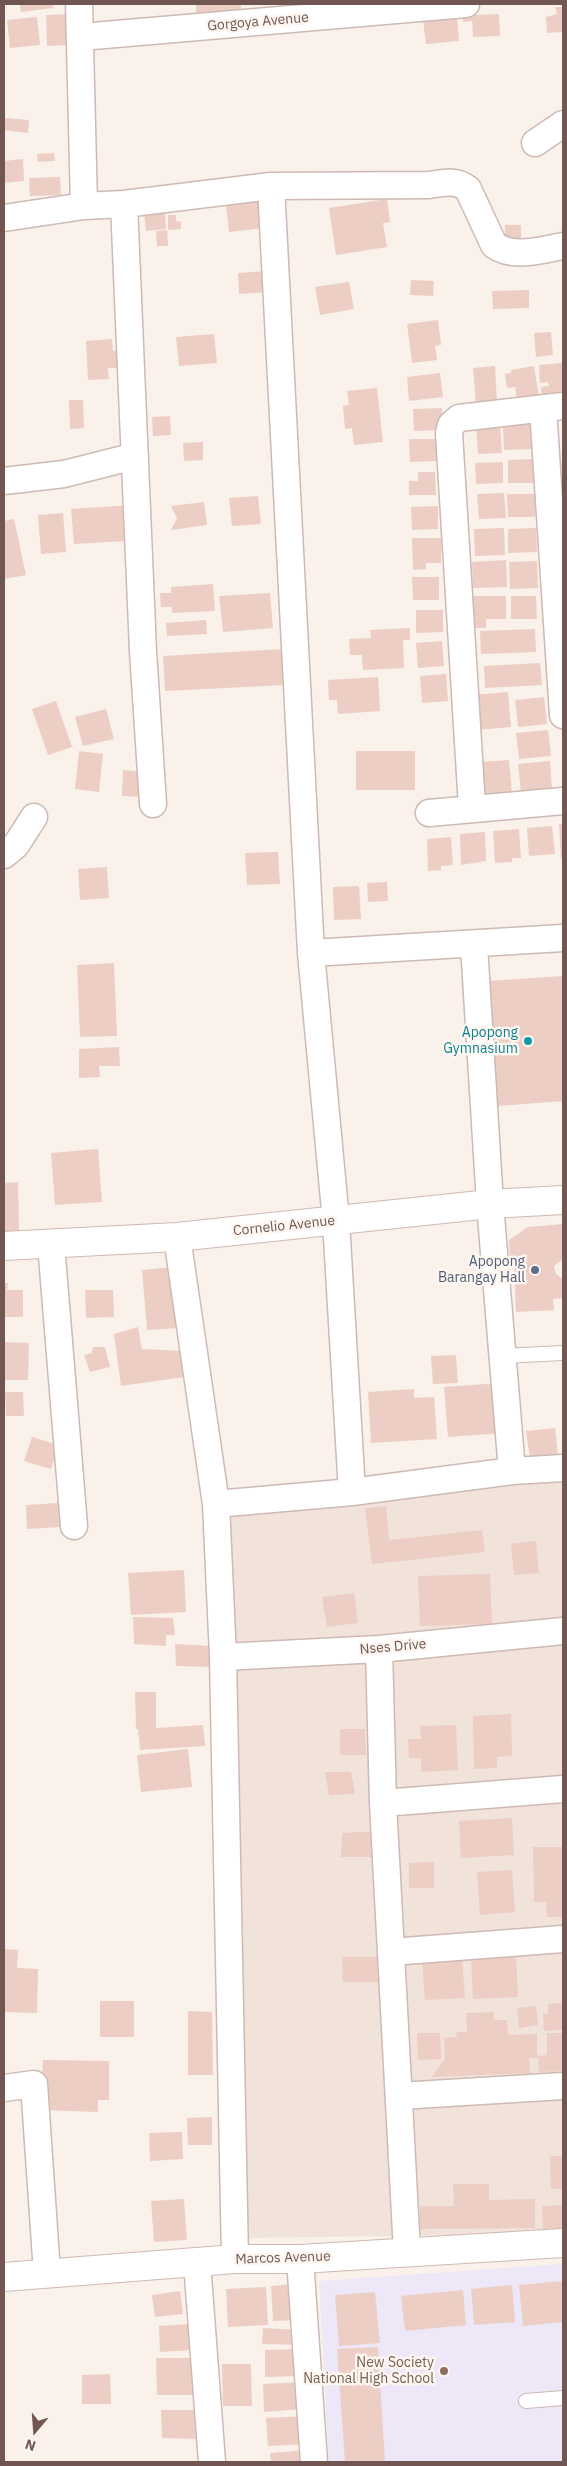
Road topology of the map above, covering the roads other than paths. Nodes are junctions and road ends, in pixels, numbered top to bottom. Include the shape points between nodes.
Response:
1 (79, 4) edge
2 (466, 4) edge
3 (81, 37) junction
4 (563, 124) edge
5 (535, 143) dead end
6 (271, 186) junction
7 (124, 204) junction
8 (84, 206) junction
9 (4, 218) edge
10 (563, 246) edge
11 (553, 407) edge
12 (135, 456) junction
13 (4, 481) edge
14 (563, 715) edge
15 (563, 801) edge
16 (153, 804) dead end
17 (472, 807) junction
18 (429, 813) dead end
19 (34, 817) dead end
20 (4, 855) edge
21 (563, 938) edge
22 (474, 945) junction
23 (311, 953) junction
24 (563, 1200) edge
25 (490, 1204) junction
26 (336, 1221) junction
27 (177, 1237) junction
28 (51, 1244) junction
29 (4, 1246) edge
30 (563, 1352) edge
31 (503, 1356) junction
32 (563, 1468) edge
33 (512, 1471) junction
34 (352, 1492) junction
35 (216, 1504) junction
36 (74, 1526) dead end
37 (563, 1631) edge
38 (379, 1649) junction
39 (223, 1657) junction
40 (563, 1789) edge
41 (383, 1803) junction
42 (563, 1939) edge
43 (391, 1952) junction
44 (563, 2086) edge
45 (4, 2088) edge
46 (399, 2096) junction
47 (563, 2243) edge
48 (407, 2252) junction
49 (235, 2259) junction
50 (300, 2259) junction
51 (197, 2263) junction
52 (47, 2273) junction
53 (4, 2277) edge
54 (563, 2398) edge
55 (526, 2401) dead end
56 (212, 2462) edge
57 (314, 2462) edge

1 - 3 street
2 - 3 street, Gorgoya Avenue
3 - 8 street
4 - 5 street
6 - 7 street
6 - 10 street via 462,184 472,194 494,245 502,251
6 - 23 street
7 - 8 street
7 - 12 street
8 - 9 street
11 - 14 street
11 - 17 street via 459,418 451,425 449,433
12 - 13 street via 64,474
12 - 16 street
15 - 17 street
17 - 18 street
19 - 20 street via 16,845
21 - 22 street
22 - 23 street
22 - 25 street
23 - 26 street
24 - 25 street, Cornelio Avenue
25 - 26 street, Cornelio Avenue
25 - 31 street
26 - 27 street, Cornelio Avenue
26 - 34 street
27 - 28 street, Cornelio Avenue
27 - 35 street
28 - 29 street, Cornelio Avenue
28 - 36 street
30 - 31 lane
31 - 33 street
32 - 33 street
33 - 34 street
34 - 35 street
35 - 39 street
37 - 38 street, Nses Drive
38 - 39 street, Nses Drive
38 - 41 street
39 - 49 street
40 - 41 street
41 - 43 street
42 - 43 street
43 - 46 street
44 - 46 street
45 - 52 street via 34,2084
46 - 48 street
47 - 48 street, Marcos Avenue
48 - 50 street, Marcos Avenue
49 - 50 street, Marcos Avenue
49 - 51 street, Marcos Avenue
50 - 57 street
51 - 52 street, Marcos Avenue
51 - 56 street
52 - 53 street, Marcos Avenue
54 - 55 lane

